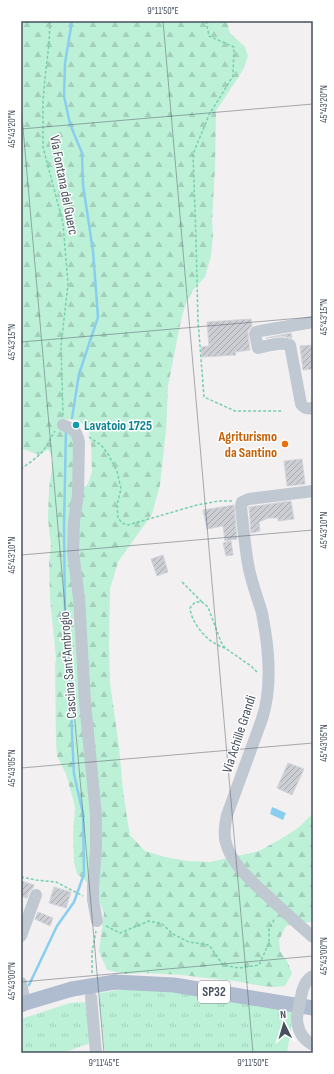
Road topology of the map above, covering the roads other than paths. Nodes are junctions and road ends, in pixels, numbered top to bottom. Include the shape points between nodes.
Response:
1 (313, 322) edge
2 (313, 408) edge
3 (63, 425) road end
4 (313, 491) edge
5 (36, 895) dead end
6 (97, 921) road end
7 (21, 936) edge
8 (313, 937) edge
9 (313, 976) edge
10 (21, 983) edge
11 (91, 997) dead end
12 (23, 1004) edge
13 (313, 1008) edge
14 (313, 1045) edge
15 (96, 1053) edge

1 - 2 street via 255,334 258,348 282,343 290,345 301,404 306,408
3 - 6 street, Cascina Sant'Ambrogio via 77,434 79,442 74,552 96,815 93,900
4 - 8 street, Via Achille Grandi via 249,499 241,504 249,569 262,613 268,662 268,691 264,712 226,815 225,834 234,860 251,880
5 - 7 street
9 - 14 street, bridge via 304,984 297,1017 302,1037
10 - 12 street
11 - 15 street
12 - 13 main road, SP32, bridge via 72,989 114,982 174,985

